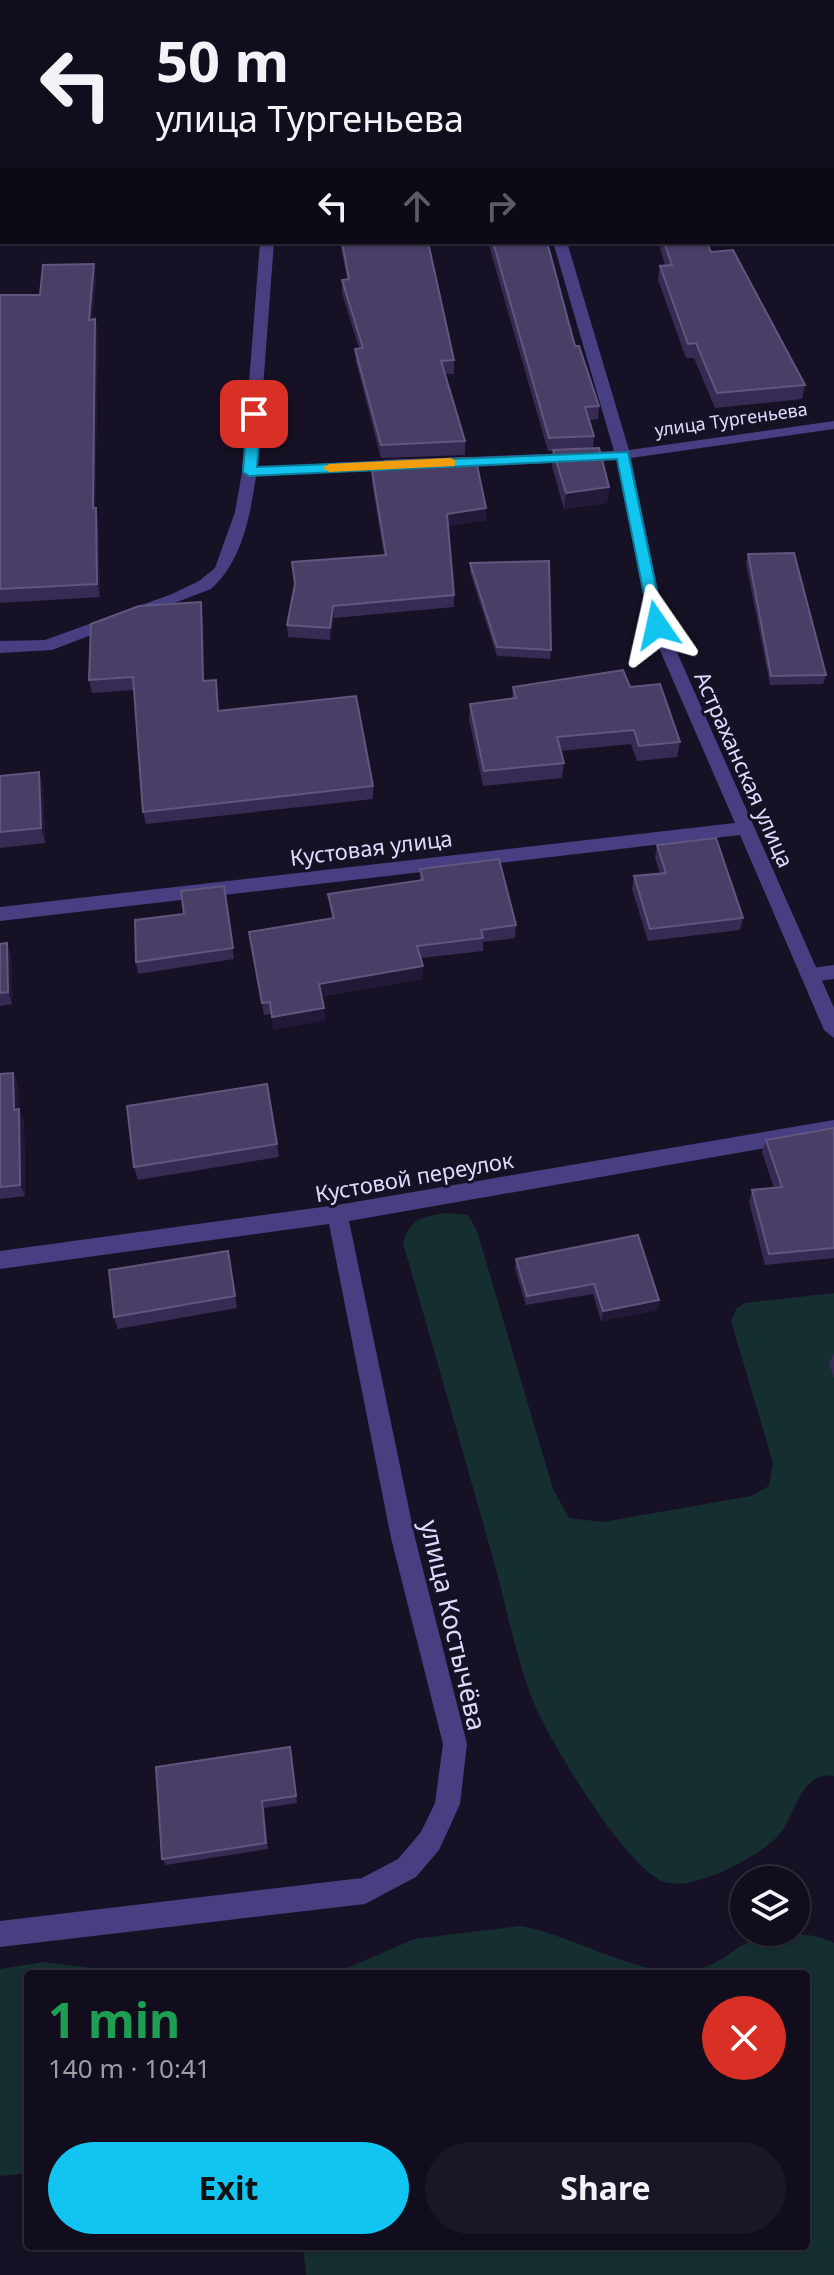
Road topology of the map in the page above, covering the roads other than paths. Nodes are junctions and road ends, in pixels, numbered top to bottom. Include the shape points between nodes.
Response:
1 (267, 244) edge
2 (561, 244) edge
3 (834, 425) edge
4 (623, 455) junction
5 (249, 472) junction
6 (0, 647) edge
7 (748, 828) junction
8 (0, 914) edge
9 (834, 972) edge
10 (811, 975) junction
11 (834, 1030) edge
12 (834, 1128) edge
13 (337, 1214) junction
14 (0, 1260) edge
15 (0, 1934) edge

1 - 5 street
2 - 4 street, Астраханская улица
3 - 4 street, улица Тургеньева
4 - 5 street, улица Тургеньева
4 - 7 street, Астраханская улица via 657,625
5 - 6 street via 243,512 222,570 205,585 46,646
7 - 8 street, Кустовая улица
7 - 10 street, Астраханская улица
9 - 10 street
10 - 11 street, Астраханская улица
12 - 13 street, Кустовой переулок
13 - 14 street, Кустовой переулок
13 - 15 street, улица Костычёва via 403,1538 455,1744 447,1804 430,1841 407,1868 365,1891

